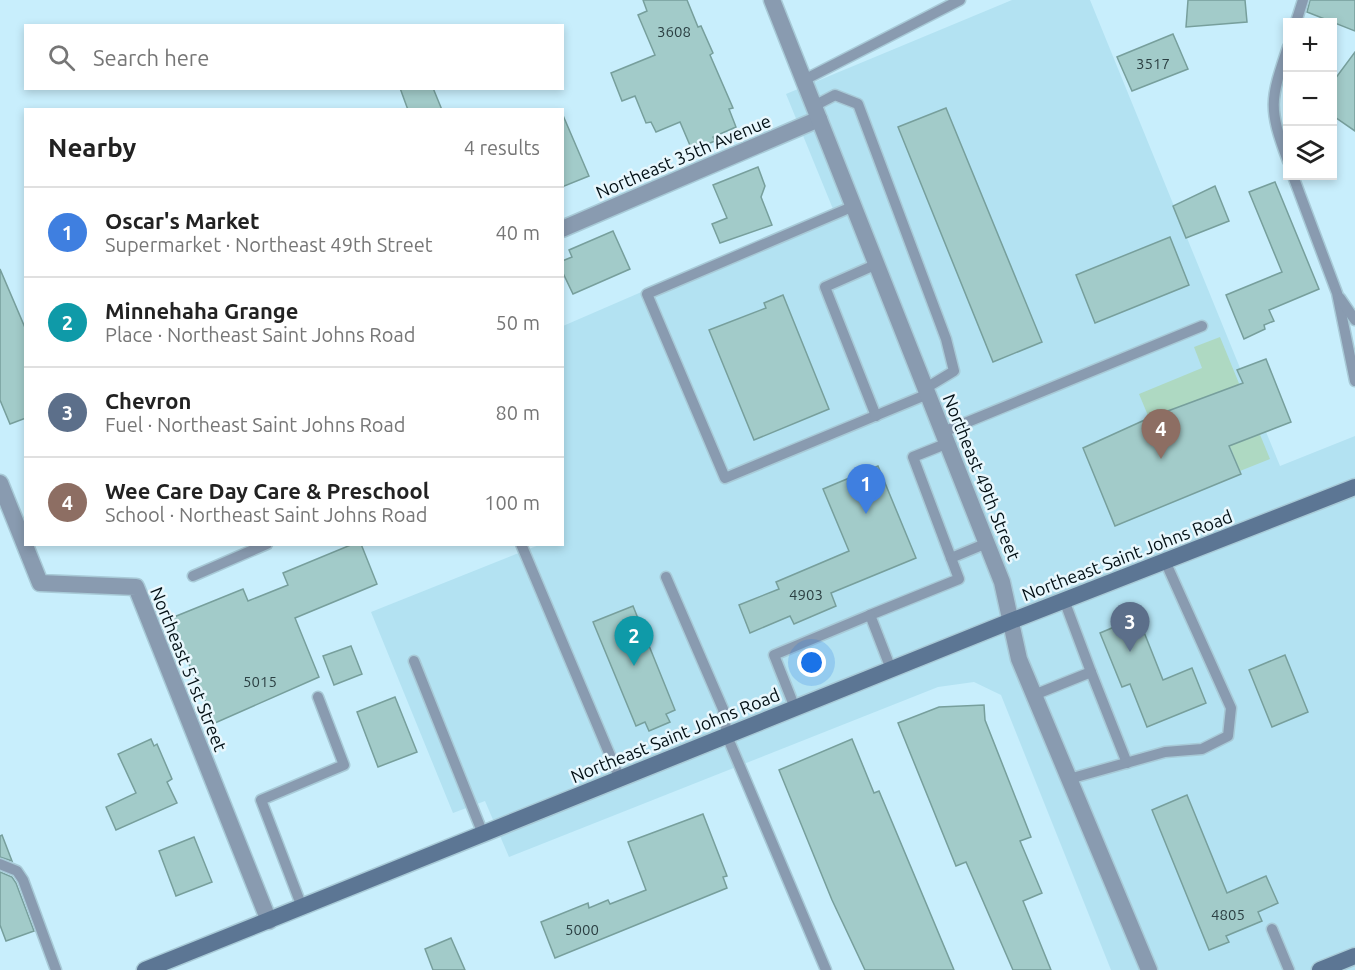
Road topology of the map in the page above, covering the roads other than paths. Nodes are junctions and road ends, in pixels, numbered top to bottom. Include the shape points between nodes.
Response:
1 (772, 0) edge
2 (959, 0) edge
3 (1303, 0) edge
4 (1297, 18) edge
5 (1283, 61) edge
6 (804, 80) junction
7 (817, 112) junction
8 (1283, 150) edge
9 (1295, 180) edge
10 (854, 206) junction
11 (564, 228) edge
12 (877, 264) junction
13 (1337, 293) junction
14 (1355, 320) edge
15 (1202, 326) dead end
16 (1355, 381) edge
17 (927, 391) junction
18 (876, 416) junction
19 (945, 437) junction
20 (0, 483) edge
21 (1355, 487) edge
22 (24, 543) edge
23 (987, 543) junction
24 (25, 546) edge
25 (522, 546) edge
26 (244, 549) edge
27 (951, 558) junction
28 (1165, 561) junction
29 (193, 576) dead end
30 (666, 577) dead end
31 (1064, 600) junction
32 (870, 615) junction
33 (1011, 621) junction
34 (414, 661) dead end
35 (891, 669) junction
36 (1091, 672) junction
37 (1034, 695) junction
38 (318, 697) dead end
39 (795, 708) junction
40 (727, 736) junction
41 (1127, 763) junction
42 (620, 779) junction
43 (1069, 779) junction
44 (483, 834) junction
45 (0, 864) edge
46 (302, 907) junction
47 (269, 921) junction
48 (1272, 929) dead end
49 (1355, 956) edge
50 (56, 970) edge
51 (145, 970) edge
52 (826, 970) edge
53 (1149, 970) edge
54 (1289, 970) edge
55 (1320, 970) edge

1 - 6 street, Northeast 49th Street
2 - 6 lane
3 - 4 lane
5 - 8 lane via 1272,98 1273,123
6 - 7 street, Northeast 49th Street
7 - 10 street, Northeast 49th Street
7 - 11 street, Northeast 35th Avenue
7 - 17 lane via 835,95 858,104 946,339 954,371
9 - 13 lane
10 - 12 street, Northeast 49th Street
10 - 18 lane via 647,294 725,478
12 - 17 street, Northeast 49th Street
12 - 18 lane via 825,287
13 - 14 lane
13 - 16 lane
15 - 19 lane
17 - 18 lane
17 - 19 street, Northeast 49th Street
19 - 23 street, Northeast 49th Street
19 - 27 lane via 913,458
20 - 22 street, Northeast 51st Street
21 - 28 main road, Northeast Saint Johns Road
23 - 27 lane
23 - 33 street, Northeast 49th Street
24 - 47 street, Northeast 51st Street via 40,583 135,587
25 - 42 lane
26 - 29 lane
27 - 32 lane via 959,579
28 - 31 main road, Northeast Saint Johns Road
28 - 41 lane via 1230,708 1228,736 1202,749 1165,752
30 - 40 lane via 723,710
31 - 33 main road, Northeast Saint Johns Road
31 - 36 lane
32 - 35 lane
32 - 39 lane via 774,655
33 - 35 main road, Northeast Saint Johns Road
33 - 37 street, Northeast 49th Street via 1019,659
34 - 44 lane
35 - 39 main road, Northeast Saint Johns Road
36 - 37 lane
36 - 41 lane
37 - 43 street, Northeast 49th Street
38 - 46 lane via 344,765 261,800
39 - 40 main road, Northeast Saint Johns Road
40 - 42 main road, Northeast Saint Johns Road
40 - 52 lane
41 - 43 lane
42 - 44 main road, Northeast Saint Johns Road
43 - 53 street, Northeast 49th Street
44 - 46 main road, Northeast Saint Johns Road
45 - 50 lane via 17,871 23,880
46 - 47 main road, Northeast Saint Johns Road
47 - 51 main road, Northeast Saint Johns Road
48 - 54 lane
49 - 55 main road

